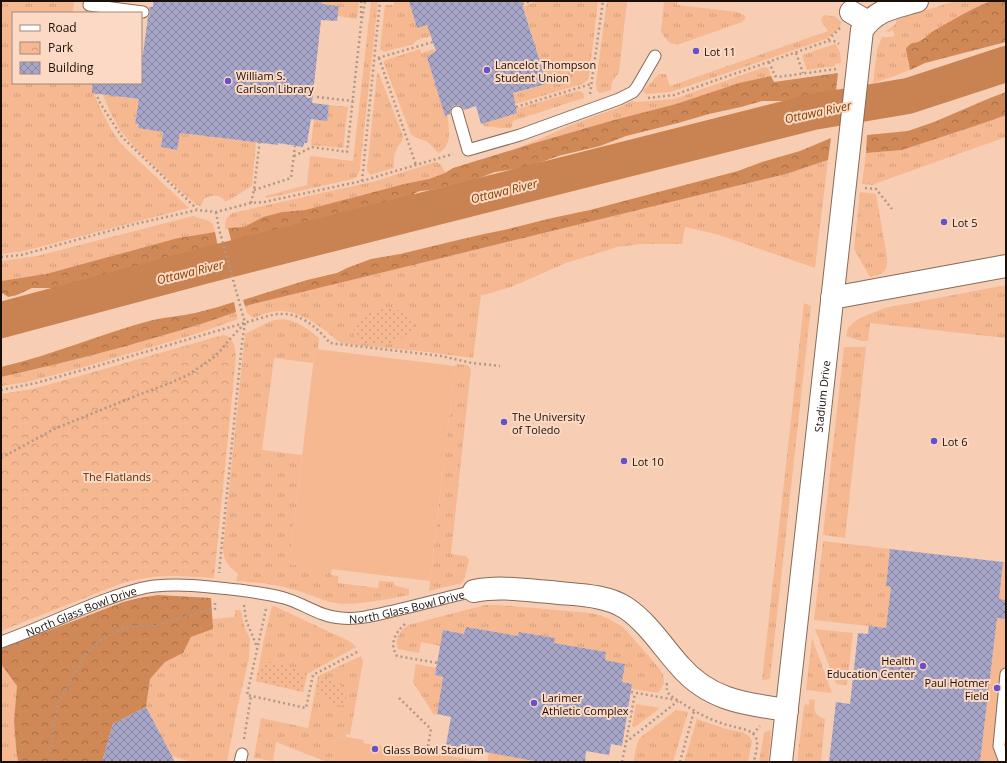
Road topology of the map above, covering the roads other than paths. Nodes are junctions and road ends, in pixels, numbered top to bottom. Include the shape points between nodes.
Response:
1 (90, 1) edge
2 (917, 1) edge
3 (143, 12) dead end
4 (655, 56) dead end
5 (457, 112) dead end
6 (1006, 266) edge
7 (832, 298) junction
8 (474, 591) joint
9 (1, 642) edge
10 (1006, 674) edge
11 (787, 710) junction
12 (781, 762) edge
13 (1005, 762) edge

1 - 3 lane via 89,5
2 - 7 street, Stadium Drive via 860,21 851,53 848,158
4 - 5 lane via 633,92 520,135 468,150
6 - 7 street
7 - 11 street, Stadium Drive
8 - 9 lane, North Glass Bowl Drive via 372,616 340,618 270,594 202,586 165,585 131,591
8 - 11 street, North Glass Bowl Drive via 514,589 580,595 613,602 639,619 682,669 699,683 735,701
10 - 13 lane via 999,746
11 - 12 street, Stadium Drive

